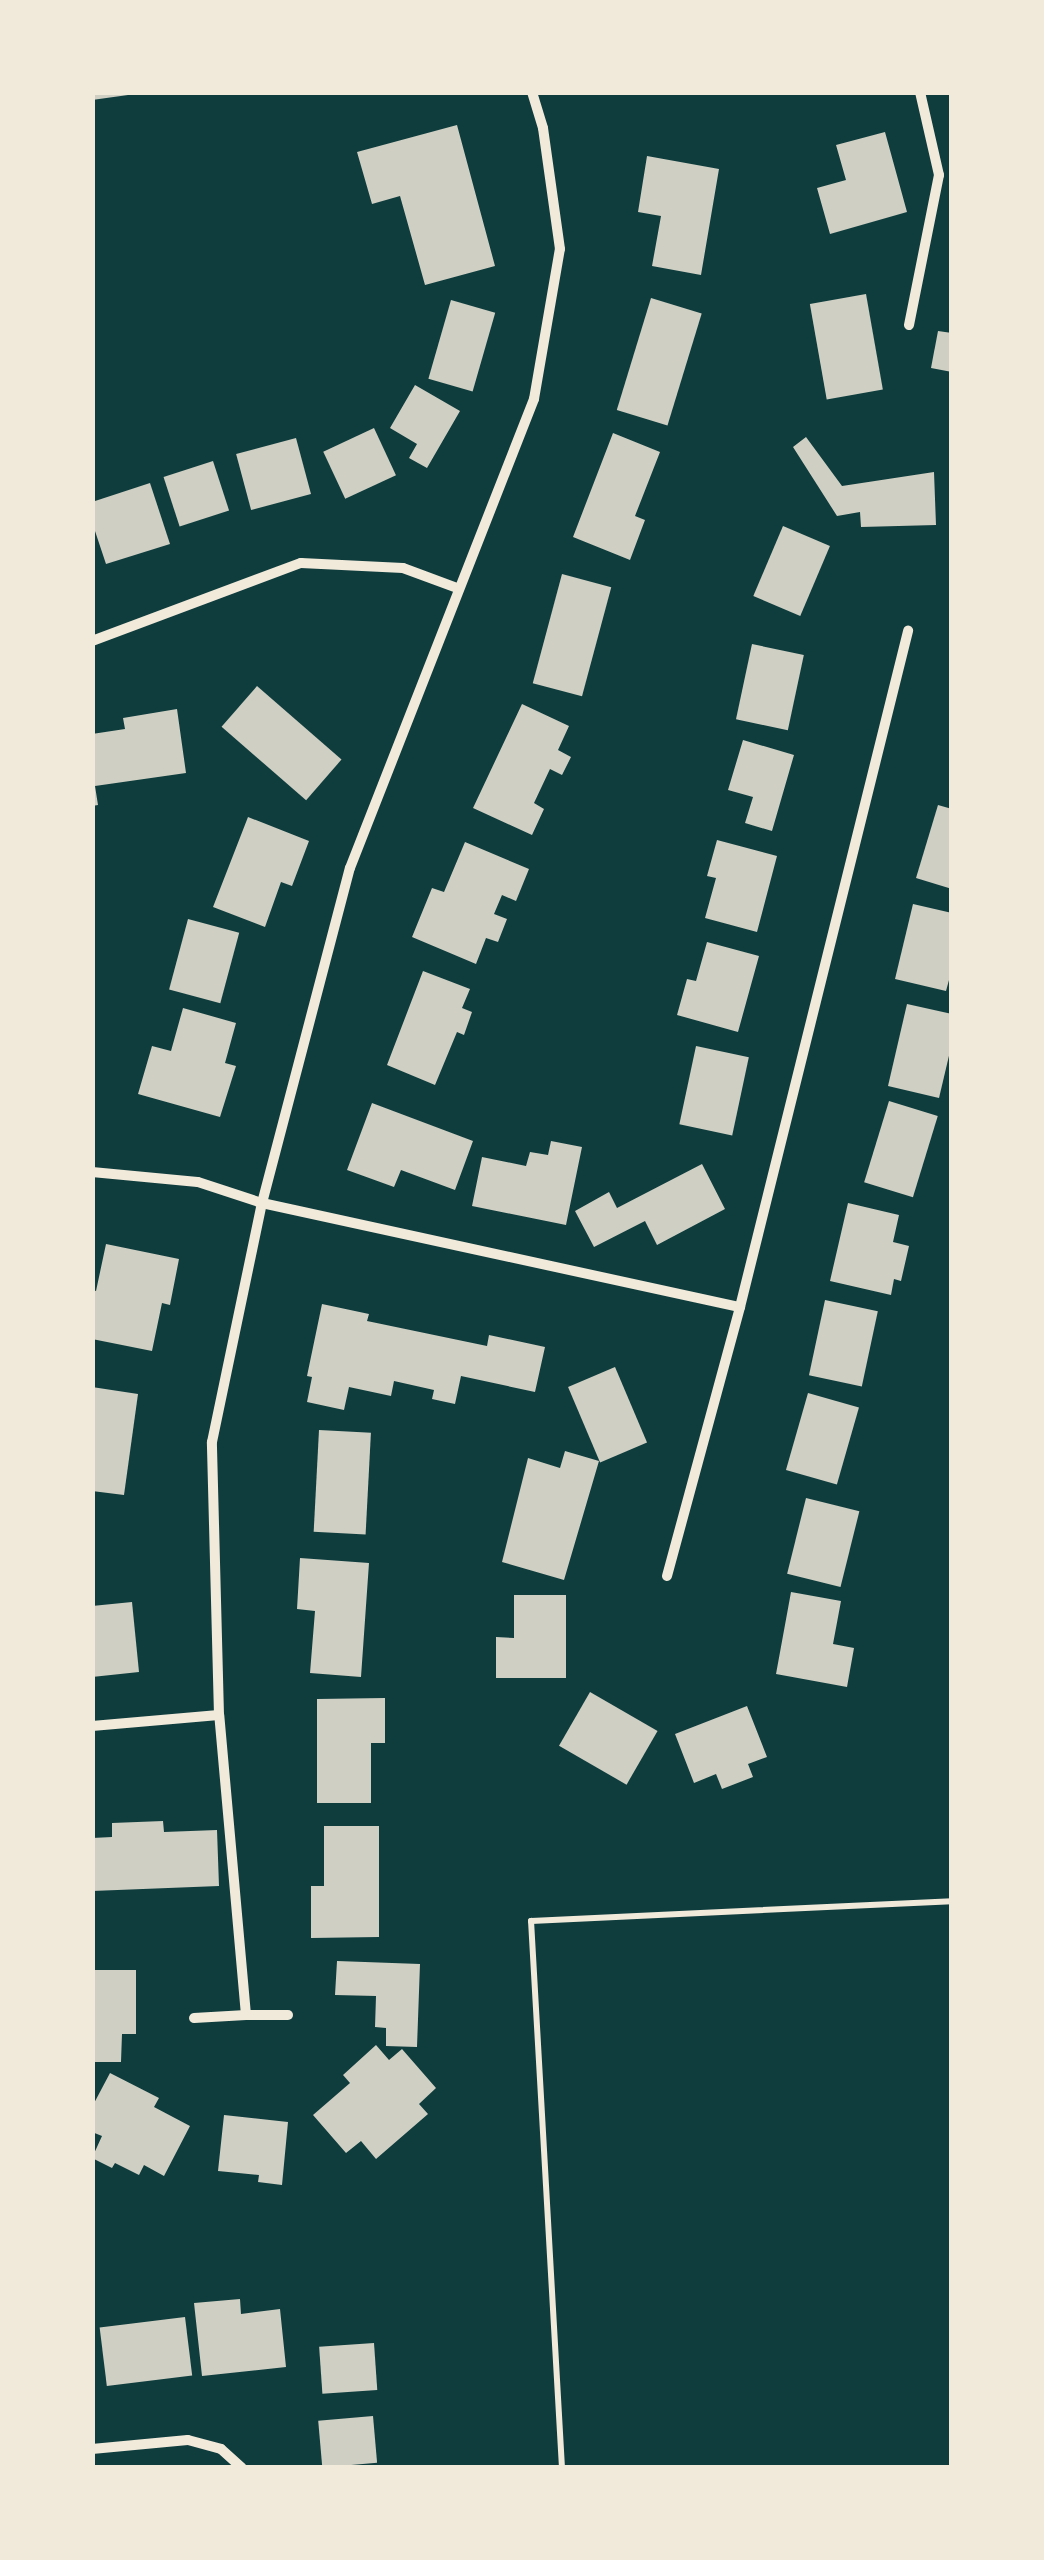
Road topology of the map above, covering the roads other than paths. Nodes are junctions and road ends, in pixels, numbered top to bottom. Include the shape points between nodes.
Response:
1 (532, 92) edge
2 (920, 92) edge
3 (909, 324) dead end
4 (457, 588) junction
5 (908, 631) dead end
6 (92, 641) edge
7 (92, 1172) edge
8 (262, 1203) junction
9 (740, 1307) junction
10 (667, 1576) dead end
11 (219, 1715) junction
12 (92, 1726) edge
13 (246, 2014) junction
14 (288, 2015) dead end
15 (194, 2018) dead end
16 (92, 2449) edge
17 (242, 2468) edge

1 - 4 street via 560,248 534,399
2 - 3 street via 940,176
4 - 6 street via 403,568 301,564
4 - 8 street via 350,868
5 - 9 street
7 - 8 street via 198,1182
8 - 9 street
8 - 11 street via 212,1442
9 - 10 street
11 - 12 street
11 - 13 street
13 - 14 street
13 - 15 street
16 - 17 street via 188,2440 221,2449

